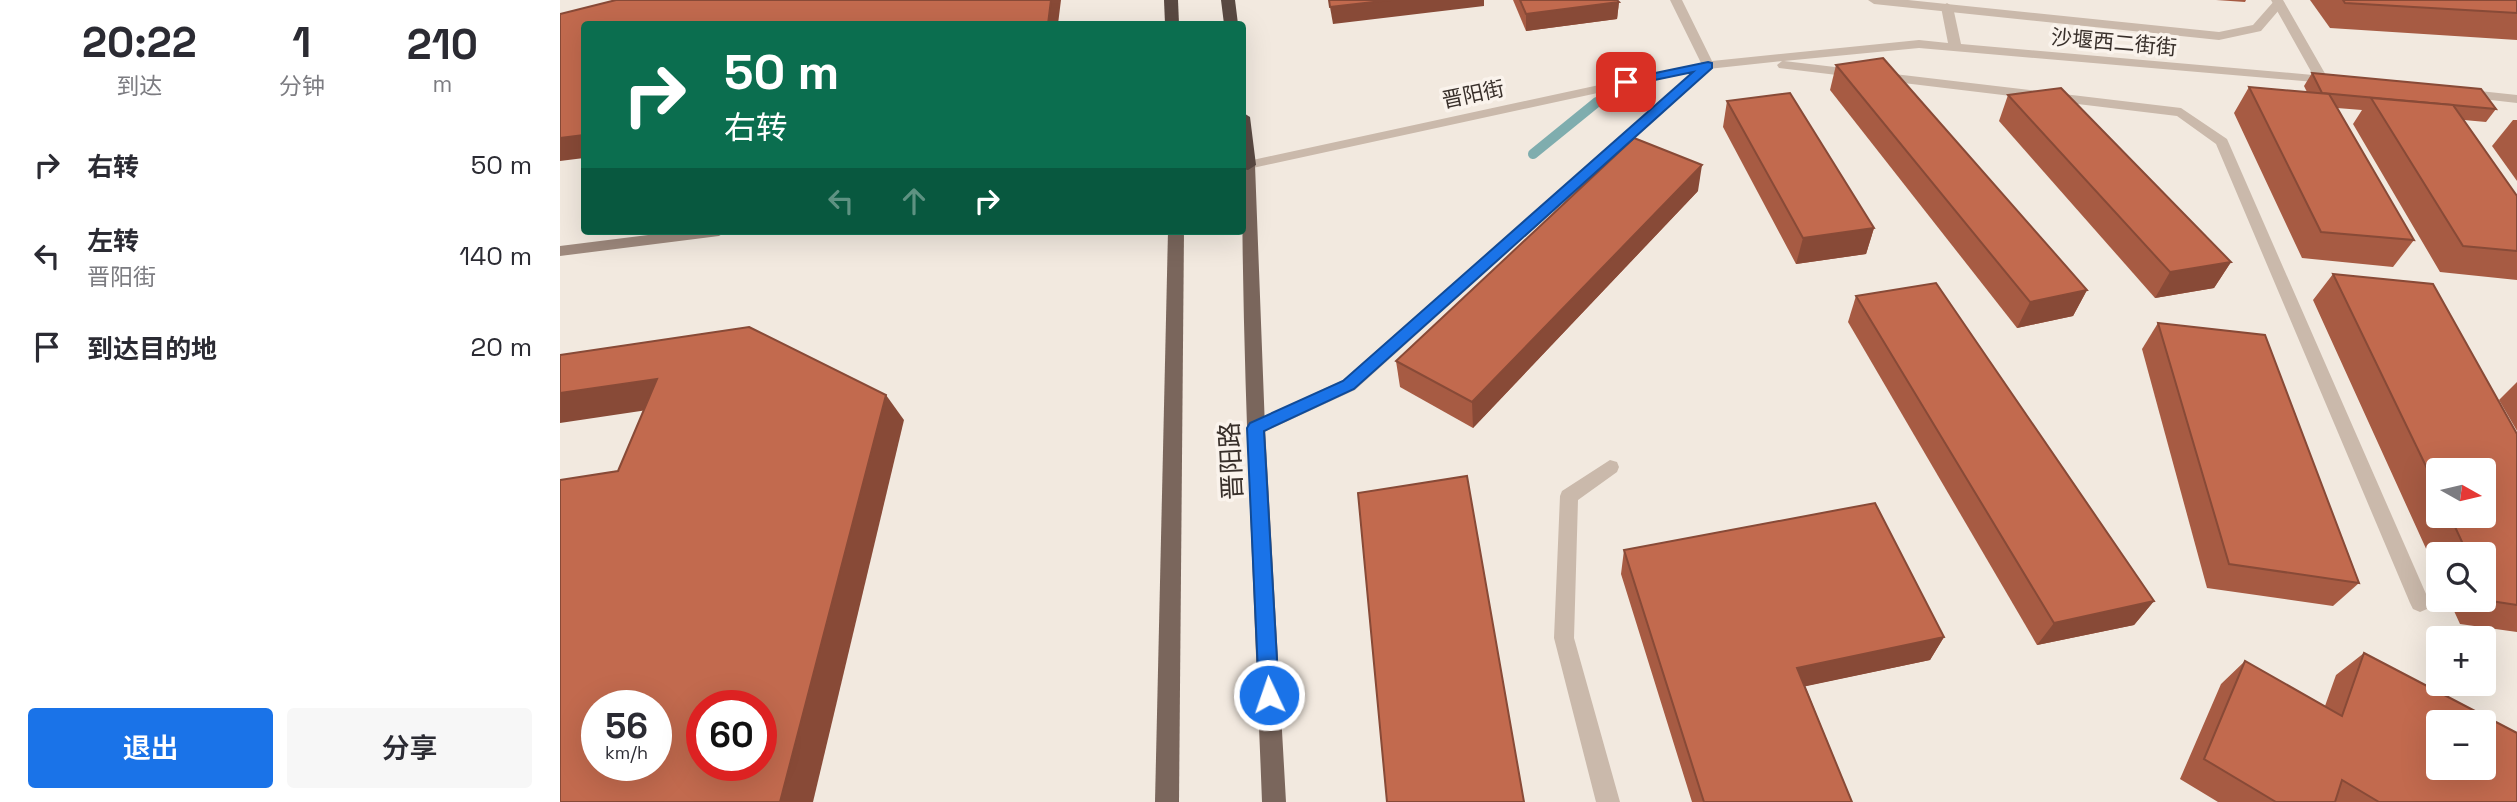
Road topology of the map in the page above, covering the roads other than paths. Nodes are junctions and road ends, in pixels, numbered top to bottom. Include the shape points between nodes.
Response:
1 (1171, 0) edge
2 (1228, 0) edge
3 (1676, 0) edge
4 (1874, 0) edge
5 (2278, 2) edge
6 (1947, 7) junction
7 (1172, 21) edge
8 (1231, 21) edge
9 (1955, 47) junction
10 (1748, 61) junction
11 (1708, 65) junction
12 (2322, 80) junction
13 (2348, 82) edge
14 (2453, 92) edge
15 (2517, 99) edge
16 (1246, 165) edge
17 (1246, 189) edge
18 (687, 235) edge
19 (1177, 235) edge
20 (560, 251) edge
21 (1256, 428) junction
22 (1610, 467) dead end
23 (2420, 603) dead end
24 (1167, 802) edge
25 (1274, 802) edge
26 (1608, 802) edge

1 - 7 highway
2 - 8 highway
3 - 11 street
4 - 6 street
5 - 6 street via 2257,28 2219,36
5 - 12 street
6 - 9 street
9 - 10 street, 沙堰西二街街 via 1919,44
9 - 12 street, 沙堰西二街街
10 - 11 street, 沙堰西二街街
10 - 23 street via 2181,112 2222,142
11 - 16 street, 晋阳街
11 - 21 street via 1349,385
12 - 13 street, 沙堰西二街街
14 - 15 street
17 - 21 main road, 晋阳路
18 - 20 street
19 - 24 main road
21 - 25 main road, 晋阳路
22 - 26 street via 1569,496 1564,638

